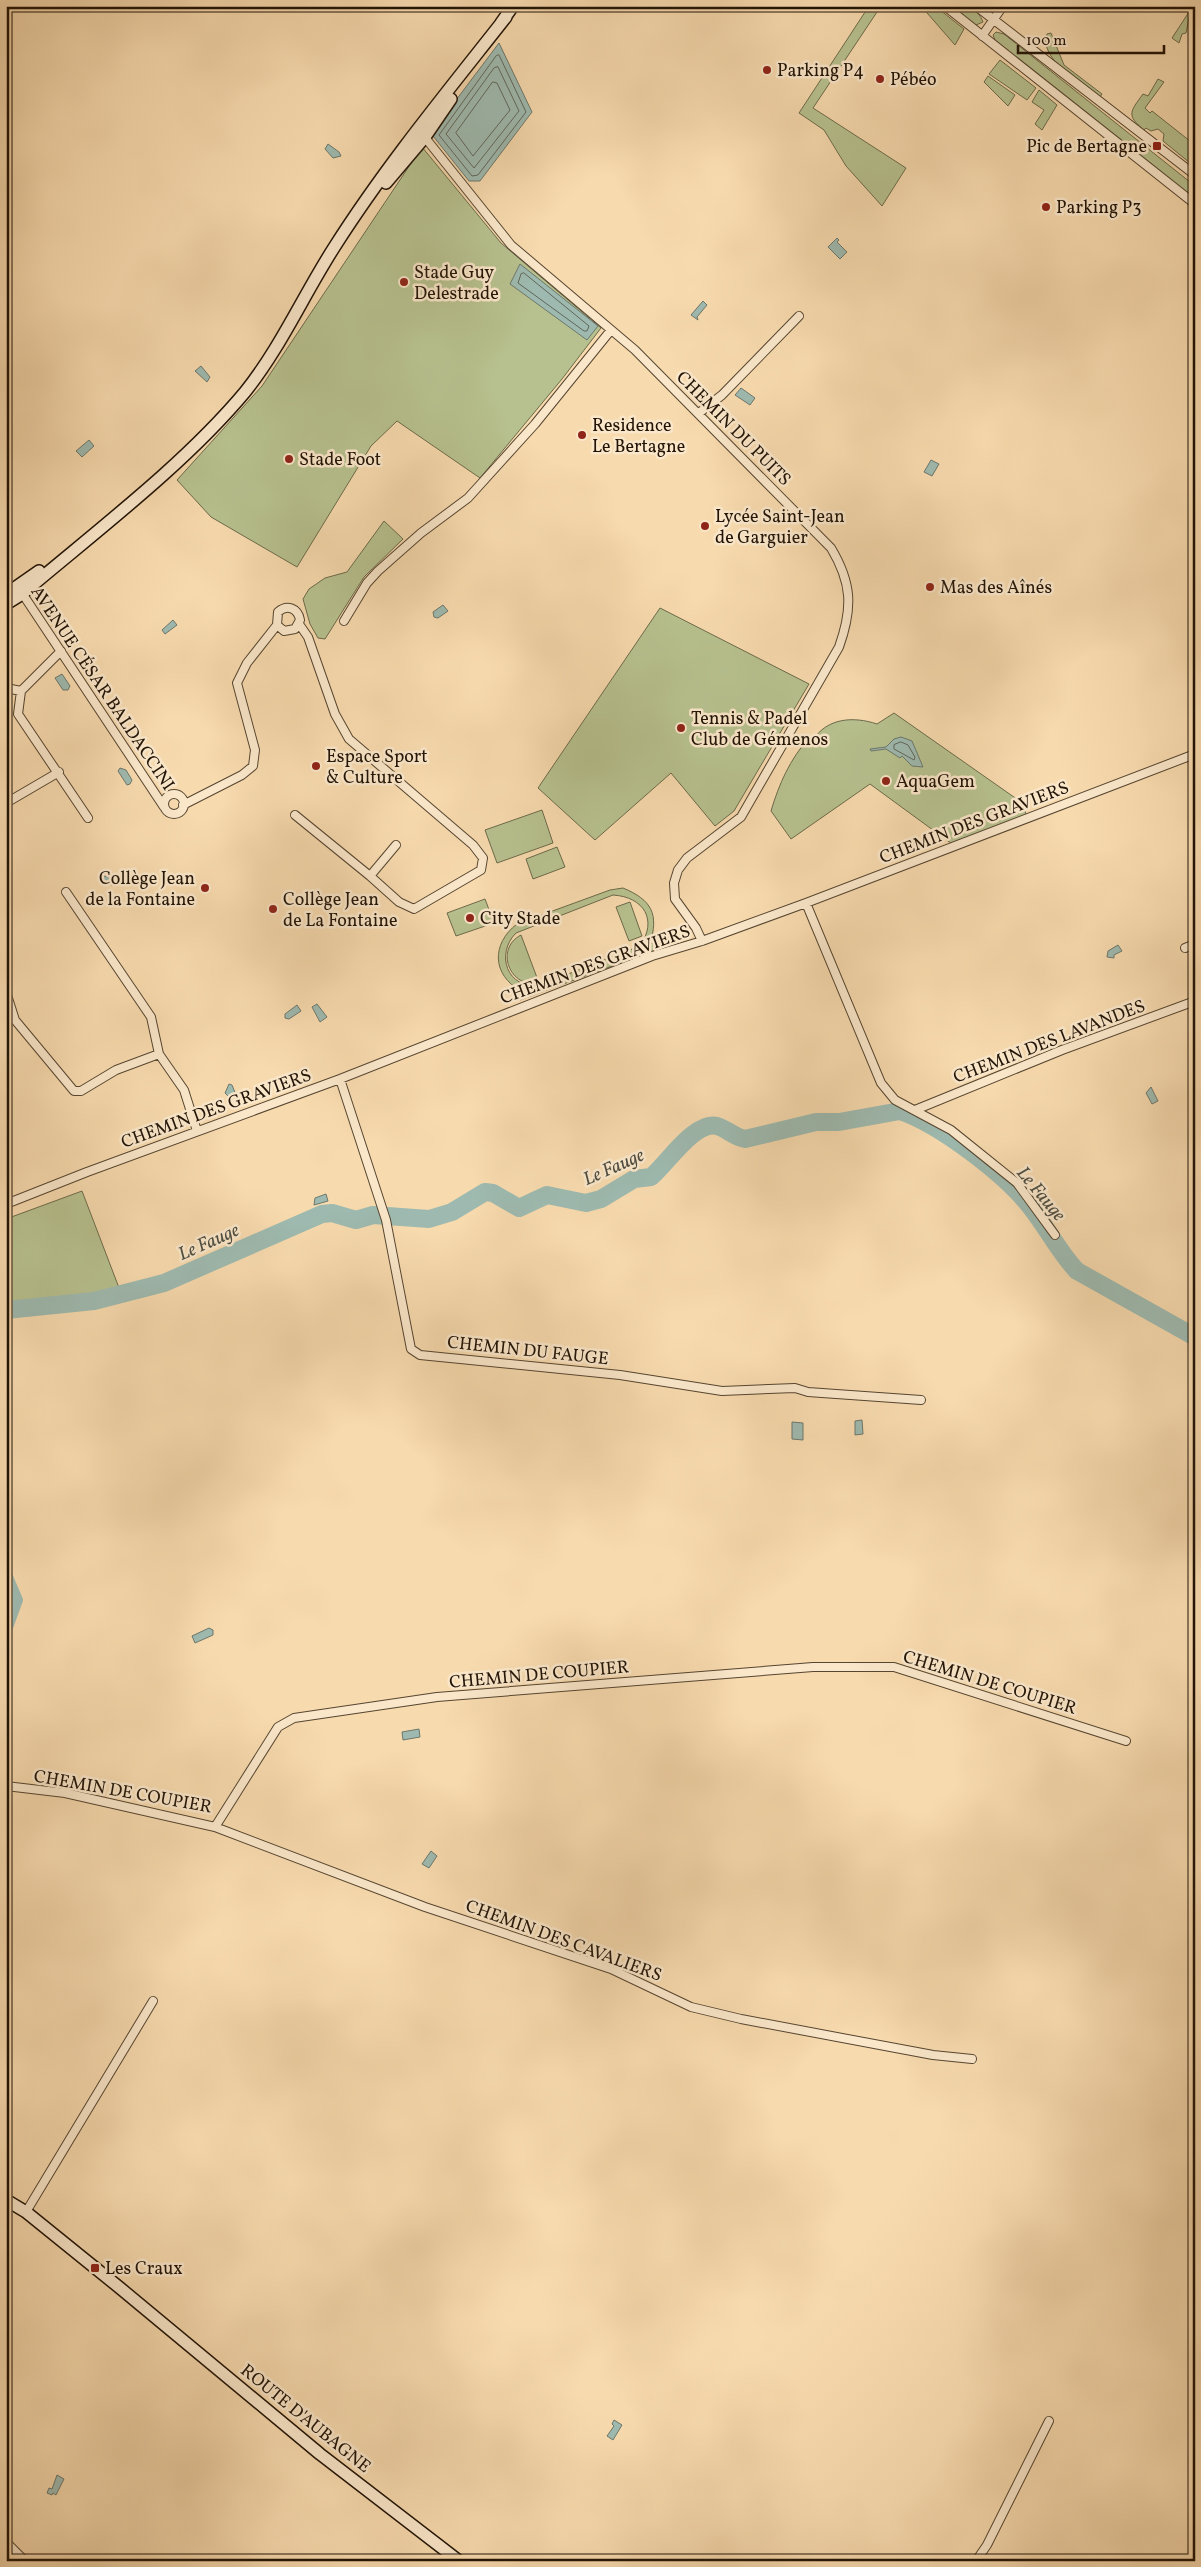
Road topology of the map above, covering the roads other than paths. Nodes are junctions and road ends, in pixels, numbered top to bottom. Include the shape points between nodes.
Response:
1 (513, 6) edge
2 (945, 6) edge
3 (976, 6) edge
4 (1002, 6) edge
5 (993, 20) junction
6 (982, 36) junction
7 (422, 133) junction
8 (1195, 175) edge
9 (1195, 204) edge
10 (799, 316) dead end
11 (612, 330) junction
12 (699, 413) junction
13 (20, 590) junction
14 (6, 594) edge
15 (6, 604) edge
16 (344, 621) dead end
17 (299, 624) junction
18 (277, 625) junction
19 (61, 651) junction
20 (6, 688) edge
21 (21, 691) junction
22 (1195, 754) edge
23 (59, 772) junction
24 (6, 803) edge
25 (183, 805) junction
26 (164, 807) junction
27 (295, 814) dead end
28 (88, 818) dead end
29 (396, 845) dead end
30 (370, 876) junction
31 (66, 892) dead end
32 (806, 904) junction
33 (702, 941) junction
34 (1195, 944) edge
35 (1185, 948) dead end
36 (6, 992) edge
37 (1195, 1001) edge
38 (159, 1054) junction
39 (340, 1078) junction
40 (915, 1110) junction
41 (197, 1131) junction
42 (6, 1204) edge
43 (1055, 1235) dead end
44 (921, 1400) dead end
45 (1126, 1741) dead end
46 (6, 1786) edge
47 (215, 1827) junction
48 (154, 2001) dead end
49 (972, 2059) dead end
50 (6, 2200) edge
51 (26, 2212) junction
52 (1049, 2421) dead end
53 (6, 2542) edge
54 (25, 2561) edge
55 (459, 2561) edge
56 (976, 2561) edge

1 - 7 main road
2 - 6 street
3 - 5 street
4 - 5 street
5 - 6 street
5 - 8 street
6 - 9 street
7 - 11 street, CHEMIN DU PUITS via 511,245
7 - 13 main road via 352,222 272,356 244,393 174,464 98,531
10 - 12 street via 722,395
11 - 12 street, CHEMIN DU PUITS
11 - 16 street via 535,424 468,498 378,571
12 - 33 street, CHEMIN DU PUITS via 831,548 845,575 849,602 849,618 840,647 742,817 687,858 678,870 674,883 675,899
13 - 14 main road
13 - 15 main road
13 - 19 street, AVENUE CÉSAR BALDACCINI
17 - 18 street via 289,632
17 - 18 street via 298,612 285,608 276,616
17 - 30 street via 308,636 335,714 349,739 473,845 483,858 481,870 414,909 399,902
18 - 25 street via 247,663 237,683 255,750 253,766 242,775
19 - 21 street
19 - 26 street, AVENUE CÉSAR BALDACCINI
20 - 21 street
21 - 23 street via 18,714
22 - 32 street, CHEMIN DES GRAVIERS
23 - 24 street
23 - 28 street
25 - 26 street, AVENUE CÉSAR BALDACCINI via 175,813
25 - 26 street, AVENUE CÉSAR BALDACCINI via 180,797 172,794 166,798
27 - 30 street
29 - 30 street
31 - 38 street via 151,1017
32 - 33 street, CHEMIN DES GRAVIERS
32 - 40 street via 881,1083 895,1100
33 - 39 street, CHEMIN DES GRAVIERS via 652,956
34 - 35 street
36 - 38 street via 15,1020 74,1091 81,1091 116,1070
37 - 40 street, CHEMIN DES LAVANDES via 1062,1050
38 - 41 street via 184,1090
39 - 41 street, CHEMIN DES GRAVIERS
39 - 44 street, CHEMIN DU FAUGE via 384,1211 411,1348 420,1355 620,1375 722,1391 795,1388 808,1392
40 - 43 street via 951,1130 1017,1183
41 - 42 street, CHEMIN DES GRAVIERS
45 - 47 street, CHEMIN DE COUPIER via 894,1666 813,1667 437,1697 294,1718 278,1727
46 - 47 street, CHEMIN DE COUPIER via 64,1793
47 - 49 street, CHEMIN DES CAVALIERS via 425,1907 611,1969 691,2007 740,2019
48 - 51 street
50 - 51 main road, ROUTE D'AUBAGNE
51 - 55 main road, ROUTE D'AUBAGNE via 320,2454
52 - 56 street
53 - 54 street

